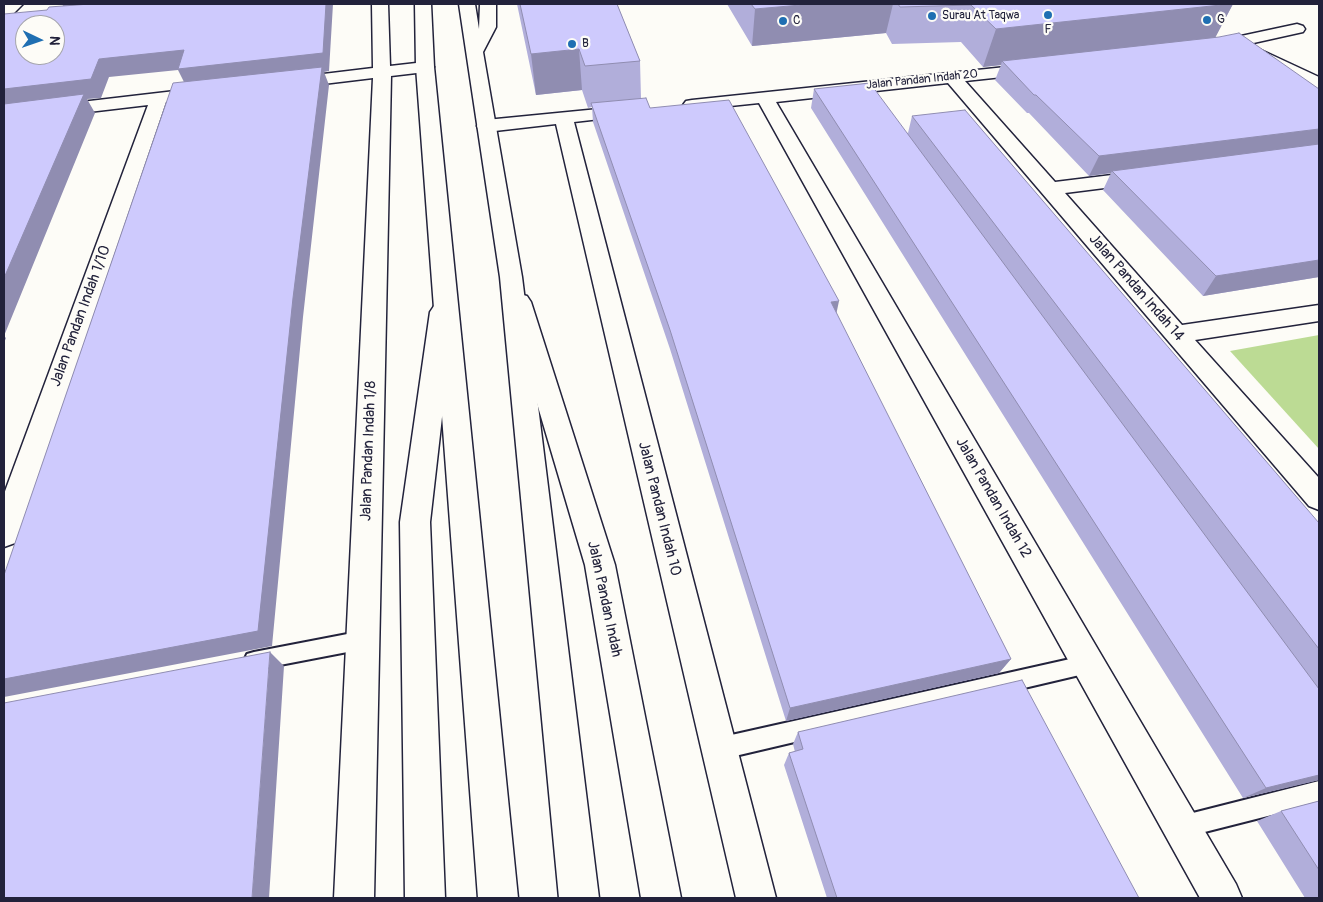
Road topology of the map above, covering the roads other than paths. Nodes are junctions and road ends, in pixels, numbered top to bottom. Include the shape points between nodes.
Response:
1 (15, 4) edge
2 (380, 4) edge
3 (423, 4) edge
4 (467, 4) edge
5 (488, 4) edge
6 (4, 14) edge
7 (1297, 29) dead end
8 (1235, 43) junction
9 (1200, 49) edge
10 (475, 54) junction
11 (425, 67) junction
12 (1047, 67) edge
13 (382, 72) junction
14 (952, 77) junction
15 (275, 84) edge
16 (1319, 84) edge
17 (864, 86) junction
18 (188, 95) edge
19 (764, 97) junction
20 (159, 98) junction
21 (875, 103) edge
22 (671, 107) edge
23 (642, 110) edge
24 (4, 116) edge
25 (564, 118) junction
26 (486, 126) junction
27 (1165, 174) edge
28 (1050, 190) junction
29 (511, 277) junction
30 (445, 290) junction
31 (1319, 312) edge
32 (1176, 334) junction
33 (1319, 498) edge
34 (4, 534) edge
35 (363, 640) junction
36 (237, 664) edge
37 (1088, 664) junction
38 (718, 749) junction
39 (1319, 792) edge
40 (1181, 827) junction
41 (354, 898) edge
42 (425, 898) edge
43 (498, 898) edge
44 (580, 898) edge
45 (661, 898) edge
46 (756, 898) edge
47 (1222, 898) edge

1 - 6 main road
2 - 13 main road, Jalan Pandan Indah 1/8
3 - 11 main road
4 - 10 main road
5 - 10 main road via 488,27
7 - 8 main road
8 - 9 main road
8 - 16 main road
10 - 26 main road
11 - 13 main road
11 - 30 main road
12 - 14 main road, Jalan Pandan Indah 20
13 - 15 main road
13 - 35 main road, Jalan Pandan Indah 1/8
14 - 17 main road, Jalan Pandan Indah 20
14 - 28 main road, Jalan Pandan Indah 14
17 - 19 main road, Jalan Pandan Indah 20
17 - 21 lane
18 - 20 main road
19 - 22 main road, Jalan Pandan Indah 20
19 - 37 main road, Jalan Pandan Indah 12
20 - 24 main road
20 - 34 main road, Jalan Pandan Indah 1/10
23 - 25 main road
25 - 26 main road
25 - 38 main road, Jalan Pandan Indah 10
26 - 29 main road
27 - 28 main road
28 - 32 main road, Jalan Pandan Indah 14
29 - 44 main road
29 - 45 main road, Jalan Pandan Indah via 600,565
30 - 42 main road via 415,522
30 - 43 main road
31 - 32 main road
32 - 33 main road, Jalan Pandan Indah 14
35 - 36 lane
35 - 41 main road, Jalan Pandan Indah 1/8
37 - 38 lane
37 - 40 main road, Jalan Pandan Indah 12
38 - 46 main road, Jalan Pandan Indah 10
39 - 40 lane
40 - 47 main road, Jalan Pandan Indah 12

